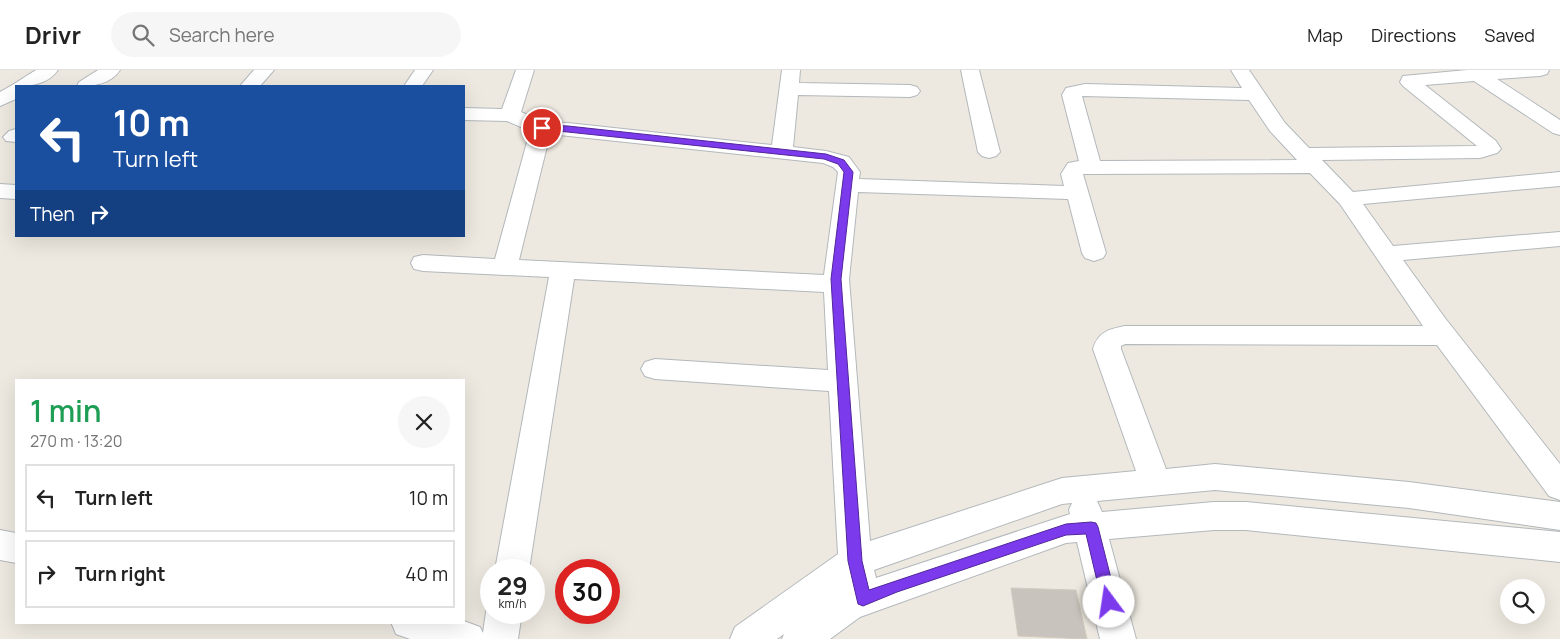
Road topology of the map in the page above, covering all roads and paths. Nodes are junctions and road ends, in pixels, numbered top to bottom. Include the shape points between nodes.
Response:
1 (50, 70) edge
2 (111, 70) edge
3 (265, 70) edge
4 (424, 70) edge
5 (525, 70) edge
6 (970, 70) edge
7 (1240, 70) edge
8 (1540, 70) edge
9 (1480, 76) junction
10 (790, 79) edge
11 (25, 85) edge
12 (88, 85) edge
13 (250, 85) edge
14 (415, 85) edge
15 (910, 91) dead end
16 (1256, 94) junction
17 (465, 114) edge
18 (510, 115) junction
19 (542, 128) junction
20 (1560, 129) edge
21 (782, 152) junction
22 (989, 152) dead end
23 (1309, 160) junction
24 (1091, 167) junction
25 (1560, 179) edge
26 (847, 185) junction
27 (0, 191) edge
28 (15, 192) edge
29 (1078, 193) junction
30 (1348, 199) junction
31 (1560, 239) edge
32 (1094, 253) dead end
33 (1385, 254) junction
34 (423, 262) dead end
35 (506, 267) junction
36 (562, 270) junction
37 (836, 284) junction
38 (1443, 336) junction
39 (655, 368) dead end
40 (843, 381) junction
41 (1156, 483) junction
42 (1560, 487) edge
43 (1079, 490) junction
44 (1560, 516) edge
45 (1091, 527) junction
46 (0, 545) edge
47 (1560, 547) edge
48 (15, 548) edge
49 (514, 559) edge
50 (855, 561) junction
51 (863, 599) junction
52 (416, 624) edge
53 (502, 624) edge
54 (468, 639) edge
55 (500, 639) edge
56 (748, 639) edge
57 (800, 639) edge
58 (1118, 639) edge

1 - 11 street
2 - 12 street
3 - 13 street
4 - 14 street
5 - 18 street
6 - 22 street
7 - 16 street
8 - 9 street
9 - 20 street
9 - 23 street via 1415,78 1410,82 1488,145 1490,149 1487,151
10 - 15 street
10 - 21 street
16 - 23 street via 1277,127
16 - 24 street via 1073,92
17 - 18 street
18 - 19 street
19 - 21 street
19 - 35 street
21 - 26 street via 841,162 849,172
23 - 24 street
23 - 30 street
24 - 29 street via 1073,171
25 - 30 street
26 - 29 street
26 - 37 street
27 - 28 street
29 - 32 street
30 - 33 street
31 - 33 street
33 - 38 street
34 - 35 street
35 - 36 street
36 - 37 street
36 - 49 street
37 - 40 street
38 - 41 street via 1124,335 1113,338 1107,349
38 - 42 street
39 - 40 street
40 - 50 street
41 - 43 street
41 - 44 street via 1216,477 1410,495
43 - 45 street
43 - 50 street via 1062,491
45 - 47 street via 1246,516
45 - 51 street via 1066,529
45 - 58 street
46 - 48 street
50 - 51 street
50 - 56 street
51 - 57 street via 848,605
52 - 54 street
53 - 55 street

